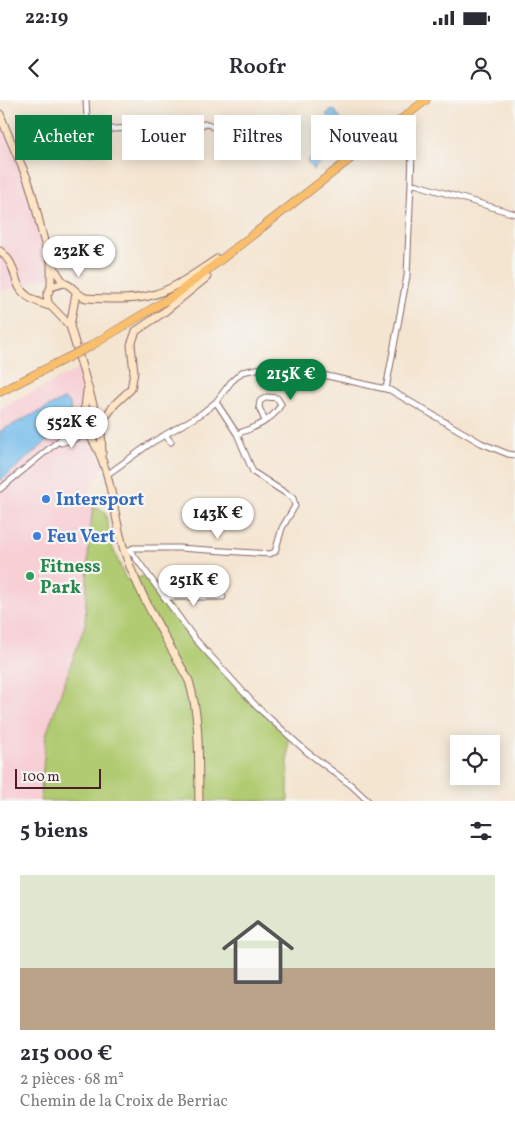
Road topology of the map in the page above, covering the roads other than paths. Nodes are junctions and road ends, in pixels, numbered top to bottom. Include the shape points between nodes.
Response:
1 (86, 100) edge
2 (426, 100) edge
3 (0, 114) edge
4 (87, 115) edge
5 (214, 128) dead end
6 (112, 130) edge
7 (412, 160) edge
8 (336, 172) junction
9 (411, 183) junction
10 (515, 214) edge
11 (262, 228) junction
12 (0, 252) edge
13 (50, 258) junction
14 (207, 277) junction
15 (64, 283) junction
16 (50, 288) junction
17 (76, 293) junction
18 (31, 299) junction
19 (49, 306) junction
20 (72, 308) junction
21 (59, 312) junction
22 (70, 326) junction
23 (89, 347) junction
24 (88, 386) junction
25 (386, 389) junction
26 (0, 392) edge
27 (216, 402) junction
28 (95, 411) junction
29 (83, 414) junction
30 (104, 420) junction
31 (265, 421) junction
32 (78, 425) junction
33 (101, 432) junction
34 (237, 434) junction
35 (165, 435) junction
36 (88, 436) junction
37 (171, 442) dead end
38 (53, 446) junction
39 (102, 454) junction
40 (515, 454) edge
41 (108, 474) junction
42 (0, 489) edge
43 (127, 550) junction
44 (164, 597) junction
45 (223, 597) dead end
46 (199, 801) edge
47 (368, 801) edge

1 - 4 street
2 - 8 main road
3 - 13 main road via 27,179
5 - 6 street via 208,124
7 - 9 street
8 - 11 main road
8 - 14 main road
9 - 10 street
9 - 25 street via 407,276
11 - 17 main road via 162,293 126,300 86,298
11 - 23 main road via 178,293
12 - 18 main road via 10,261 16,284
13 - 15 main road
13 - 16 main road
14 - 23 main road via 122,333
14 - 30 main road via 136,331 131,345 132,389 115,404
15 - 16 main road
15 - 17 main road via 72,286
16 - 18 main road
16 - 19 main road
17 - 20 main road
18 - 19 main road
19 - 21 main road
20 - 21 main road
20 - 22 main road
21 - 22 main road
22 - 24 main road
23 - 26 main road, bridge
24 - 28 main road
24 - 29 main road
25 - 27 street via 270,366 242,372
25 - 40 street via 407,398 481,443
27 - 34 street
27 - 35 street
28 - 29 main road
28 - 30 main road
29 - 32 main road
30 - 33 main road
31 - 31 street via 278,410 281,404 277,398 267,397 260,401
31 - 34 street
32 - 36 main road
32 - 38 street
33 - 36 main road
33 - 39 main road
34 - 43 street via 253,472 293,498 295,506 282,528 274,552 178,548
35 - 37 street
35 - 41 street
36 - 38 street via 74,437
36 - 39 main road
38 - 42 street
39 - 41 main road
41 - 43 main road
43 - 44 street
43 - 46 main road via 133,572 194,699
44 - 45 street
44 - 47 street via 195,639 257,708

